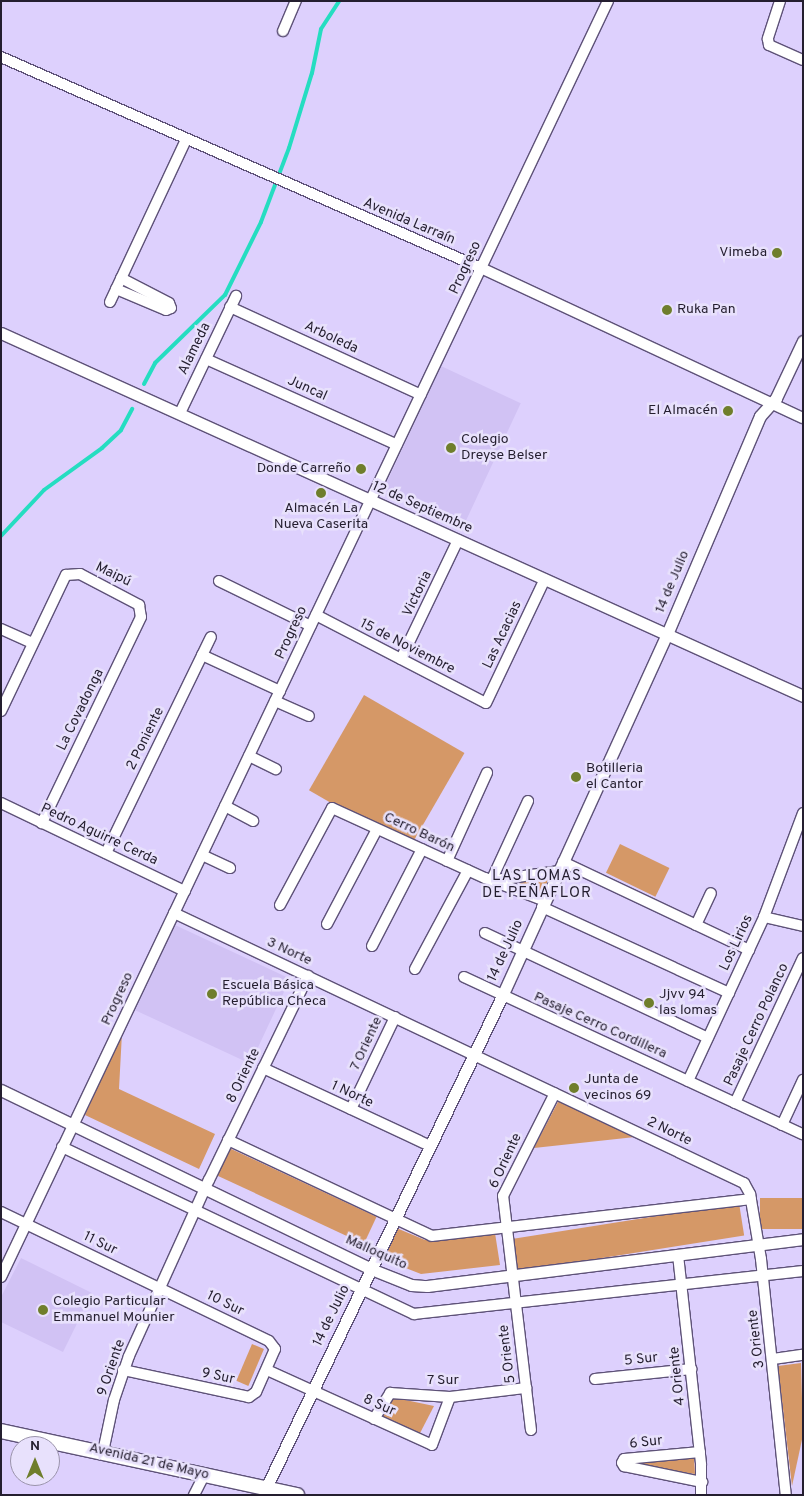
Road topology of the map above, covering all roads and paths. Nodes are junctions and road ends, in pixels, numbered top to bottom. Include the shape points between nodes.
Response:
1 (296, 1) edge
2 (608, 1) edge
3 (780, 1) edge
4 (284, 31) dead end
5 (1, 56) edge
6 (803, 60) edge
7 (186, 140) junction
8 (481, 268) junction
9 (121, 278) junction
10 (116, 289) junction
11 (236, 296) dead end
12 (110, 302) dead end
13 (230, 307) junction
14 (1, 333) edge
15 (803, 341) edge
16 (206, 358) junction
17 (421, 394) junction
18 (771, 404) junction
19 (180, 413) junction
20 (803, 418) edge
21 (397, 445) junction
22 (370, 502) junction
23 (458, 540) junction
24 (545, 579) junction
25 (218, 581) dead end
26 (141, 609) joint
27 (316, 615) junction
28 (311, 626) junction
29 (1, 629) edge
30 (667, 634) junction
31 (211, 637) dead end
32 (32, 643) junction
33 (202, 655) junction
34 (402, 659) junction
35 (278, 696) junction
36 (803, 696) edge
37 (486, 703) joint
38 (1, 711) edge
39 (309, 716) dead end
40 (249, 756) junction
41 (276, 769) dead end
42 (487, 773) dead end
43 (528, 802) dead end
44 (1, 804) edge
45 (225, 806) junction
46 (803, 813) edge
47 (254, 821) dead end
48 (42, 823) junction
49 (377, 828) junction
50 (422, 849) junction
51 (106, 853) junction
52 (202, 855) junction
53 (448, 860) junction
54 (561, 866) junction
55 (230, 868) dead end
56 (468, 870) junction
57 (494, 879) junction
58 (185, 891) junction
59 (711, 893) dead end
60 (544, 904) junction
61 (280, 905) dead end
62 (174, 913) junction
63 (764, 917) junction
64 (327, 924) dead end
65 (696, 925) junction
66 (803, 926) edge
67 (485, 933) dead end
68 (372, 946) dead end
69 (523, 950) junction
70 (749, 950) junction
71 (803, 958) edge
72 (416, 969) dead end
73 (308, 976) junction
74 (464, 977) dead end
75 (728, 994) junction
76 (502, 996) junction
77 (395, 1016) junction
78 (708, 1038) junction
79 (474, 1054) junction
80 (263, 1068) junction
81 (803, 1080) edge
82 (688, 1081) junction
83 (1, 1090) edge
84 (555, 1093) junction
85 (735, 1103) junction
86 (351, 1110) junction
87 (74, 1125) junction
88 (782, 1125) junction
89 (803, 1134) edge
90 (228, 1140) junction
91 (430, 1146) junction
92 (62, 1147) junction
93 (744, 1183) joint
94 (206, 1188) junction
95 (751, 1199) junction
96 (196, 1211) junction
97 (1, 1212) edge
98 (395, 1220) junction
99 (26, 1224) junction
100 (506, 1228) junction
101 (803, 1239) edge
102 (759, 1245) junction
103 (678, 1255) junction
104 (371, 1269) junction
105 (803, 1271) edge
106 (512, 1275) junction
107 (763, 1275) junction
108 (1, 1277) edge
109 (682, 1284) junction
110 (161, 1289) junction
111 (361, 1290) junction
112 (516, 1303) junction
113 (274, 1347) joint
114 (803, 1355) edge
115 (773, 1359) junction
116 (691, 1368) junction
117 (123, 1370) junction
118 (267, 1370) junction
119 (595, 1379) dead end
120 (526, 1388) junction
121 (313, 1391) junction
122 (450, 1397) junction
123 (374, 1419) junction
124 (531, 1430) dead end
125 (1, 1431) edge
126 (103, 1452) junction
127 (700, 1452) junction
128 (204, 1475) junction
129 (702, 1482) junction
130 (266, 1488) junction
131 (194, 1495) edge
132 (297, 1495) edge
133 (701, 1495) edge
134 (786, 1495) edge

1 - 4 street
2 - 8 street, Progreso
3 - 6 street via 769,45
5 - 7 street, Avenida Larraín
7 - 8 street, Avenida Larraín
7 - 9 street
8 - 17 street, Progreso
8 - 18 street, Avenida Larraín
9 - 10 street
9 - 10 street via 169,303 171,308 166,310
10 - 12 street
11 - 13 street, Alameda
13 - 16 street, Alameda
13 - 17 street, Arboleda
14 - 19 street, 12 de Septiembre
15 - 18 street, 14 de Julio
16 - 19 street, Alameda
16 - 21 street, Juncal
17 - 21 street, Progreso
18 - 20 street, Avenida Larraín
18 - 30 street, 14 de Julio via 760,416
19 - 22 street, 12 de Septiembre
21 - 22 street, Progreso
22 - 23 street, 12 de Septiembre
22 - 27 street, Progreso
23 - 24 street, 12 de Septiembre
23 - 34 street, Victoria
24 - 30 street, 12 de Septiembre
24 - 37 street, Las Acacias
25 - 28 street
26 - 32 street, Maipú via 134,600 80,574 70,573 61,580
26 - 48 street, La Covadonga via 141,617
27 - 28 street, Progreso
27 - 34 street, 15 de Noviembre
28 - 35 street, Progreso
29 - 32 street
30 - 36 street, 12 de Septiembre
30 - 54 street, 14 de Julio
31 - 33 street, 2 Poniente
32 - 38 street
33 - 35 street
33 - 51 street, 2 Poniente
34 - 37 street, 15 de Noviembre
35 - 39 street
35 - 40 street, Progreso
40 - 41 street
40 - 45 street, Progreso
42 - 53 street
43 - 57 street
44 - 48 street, Pedro Aguirre Cerda
45 - 47 street
45 - 52 street, Progreso
46 - 63 street, Los Lirios
48 - 51 street, Pedro Aguirre Cerda
49 - 50 street, Cerro Barón
49 - 61 street, Cerro Barón via 332,808
49 - 64 street
50 - 53 street, Cerro Barón
50 - 68 street
51 - 58 street, Pedro Aguirre Cerda
52 - 55 street
52 - 58 street, Progreso
53 - 56 street, Cerro Barón
54 - 57 street, Cerro Barón
54 - 60 street, 14 de Julio
54 - 65 street
56 - 57 street, Cerro Barón
56 - 72 street
57 - 60 street, Cerro Barón
58 - 62 street, Progreso
59 - 65 street
60 - 69 street, 14 de Julio
60 - 75 street, Cerro Barón
62 - 73 street, 3 Norte
62 - 87 street, Progreso
63 - 66 street
63 - 70 street, Los Lirios
65 - 70 street
67 - 69 street
69 - 76 street, 14 de Julio
69 - 78 street
70 - 75 street, Los Lirios
71 - 85 street, Pasaje Cerro Polanco
73 - 77 street, 3 Norte
73 - 80 street, 8 Oriente
74 - 76 street, Pasaje Cerro Cordillera
75 - 78 street, Los Lirios
76 - 79 street, 14 de Julio
76 - 82 street, Pasaje Cerro Cordillera
77 - 79 street, 3 Norte
77 - 86 street, 7 Oriente
78 - 82 street, Los Lirios
79 - 84 street, 2 Norte
79 - 91 street, 14 de Julio
80 - 86 street, 1 Norte
80 - 90 street, 8 Oriente
81 - 88 street
82 - 85 street, Pasaje Cerro Cordillera
83 - 87 street, Malloquito
84 - 93 street, 2 Norte
84 - 100 street, 6 Oriente via 503,1196
85 - 88 street, Pasaje Cerro Cordillera
86 - 91 street, 1 Norte
87 - 92 street, Progreso
87 - 94 street, Malloquito
88 - 89 street, Pasaje Cerro Cordillera
90 - 94 street, 8 Oriente
90 - 98 street
91 - 98 street, 14 de Julio
92 - 96 street
92 - 99 street, Progreso
93 - 95 street, 3 Oriente
94 - 96 street, 9 Oriente
94 - 104 street, Malloquito
95 - 100 street
95 - 102 street, 3 Oriente
96 - 110 street, 9 Oriente
96 - 111 street
97 - 99 street, 11 Sur
98 - 100 street via 432,1236
98 - 104 street, 14 de Julio
99 - 108 street, Progreso
99 - 110 street, 11 Sur
100 - 106 street, 6 Oriente
101 - 102 street, Malloquito
102 - 103 street, Malloquito
102 - 107 street, 3 Oriente
103 - 106 street, Malloquito
103 - 109 street, 4 Oriente
104 - 106 street, Malloquito via 411,1285 427,1286
104 - 111 street, 14 de Julio
105 - 107 street
106 - 112 street, 5 Oriente
107 - 109 street
107 - 115 street, 3 Oriente
109 - 112 street
109 - 116 street, 4 Oriente
110 - 113 street, 10 Sur via 269,1341
110 - 117 street, 9 Oriente
111 - 112 street via 417,1314
111 - 121 street, 14 de Julio
112 - 120 street, 5 Oriente
113 - 118 street, 9 Sur
114 - 115 street
115 - 134 street, 3 Oriente
116 - 119 street, 5 Sur
116 - 127 street, 4 Oriente
117 - 118 street, 9 Sur via 249,1397 256,1392
117 - 126 street, 9 Oriente
118 - 121 street, 8 Sur
120 - 122 street, 7 Sur
120 - 124 street, 5 Oriente
121 - 123 street, 8 Sur
121 - 130 street, 14 de Julio
122 - 123 street, 7 Sur via 390,1393
122 - 123 street, 8 Sur via 432,1445
125 - 126 main road, Avenida 21 de Mayo
126 - 128 main road, Avenida 21 de Mayo
127 - 129 street, 4 Oriente
127 - 129 street, 6 Sur via 624,1460 622,1463
128 - 130 main road, Avenida 21 de Mayo
128 - 131 street
129 - 133 street, 4 Oriente
130 - 132 main road, Avenida 21 de Mayo

